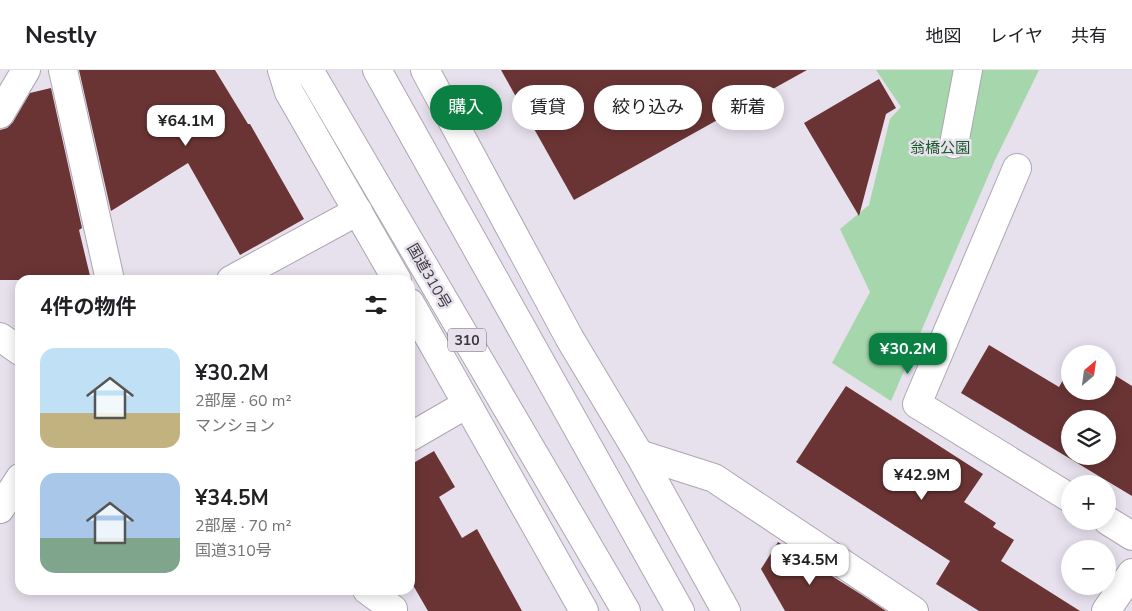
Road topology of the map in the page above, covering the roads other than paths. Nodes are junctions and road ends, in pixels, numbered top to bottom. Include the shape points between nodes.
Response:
1 (26, 70) edge
2 (63, 70) edge
3 (282, 70) edge
4 (309, 70) edge
5 (377, 70) edge
6 (410, 70) edge
7 (425, 70) edge
8 (968, 70) edge
9 (433, 85) edge
10 (430, 94) edge
11 (0, 114) edge
12 (458, 130) edge
13 (954, 144) dead end
14 (1017, 168) dead end
15 (358, 211) junction
16 (109, 275) edge
17 (240, 275) edge
18 (394, 275) edge
19 (415, 312) edge
20 (0, 337) edge
21 (15, 348) edge
22 (467, 404) junction
23 (415, 434) edge
24 (639, 454) junction
25 (15, 486) edge
26 (1061, 492) edge
27 (0, 509) edge
28 (1116, 526) edge
29 (1132, 536) edge
30 (1132, 573) edge
31 (373, 595) edge
32 (392, 610) edge
33 (584, 611) edge
34 (626, 611) edge
35 (680, 611) edge
36 (726, 611) edge
37 (914, 611) edge
38 (1106, 611) edge

1 - 11 main road
2 - 16 main road
3 - 15 main road via 289,92
4 - 34 main road, 国道310号 / 310
5 - 35 main road
6 - 10 main road
7 - 9 main road
8 - 13 main road
12 - 24 main road via 570,339
14 - 26 main road via 917,404
15 - 17 main road
15 - 18 main road
19 - 22 main road
20 - 21 main road
22 - 23 main road
22 - 33 main road
24 - 36 main road
24 - 37 main road via 714,478
25 - 27 main road
28 - 29 main road
30 - 38 main road
31 - 32 main road

